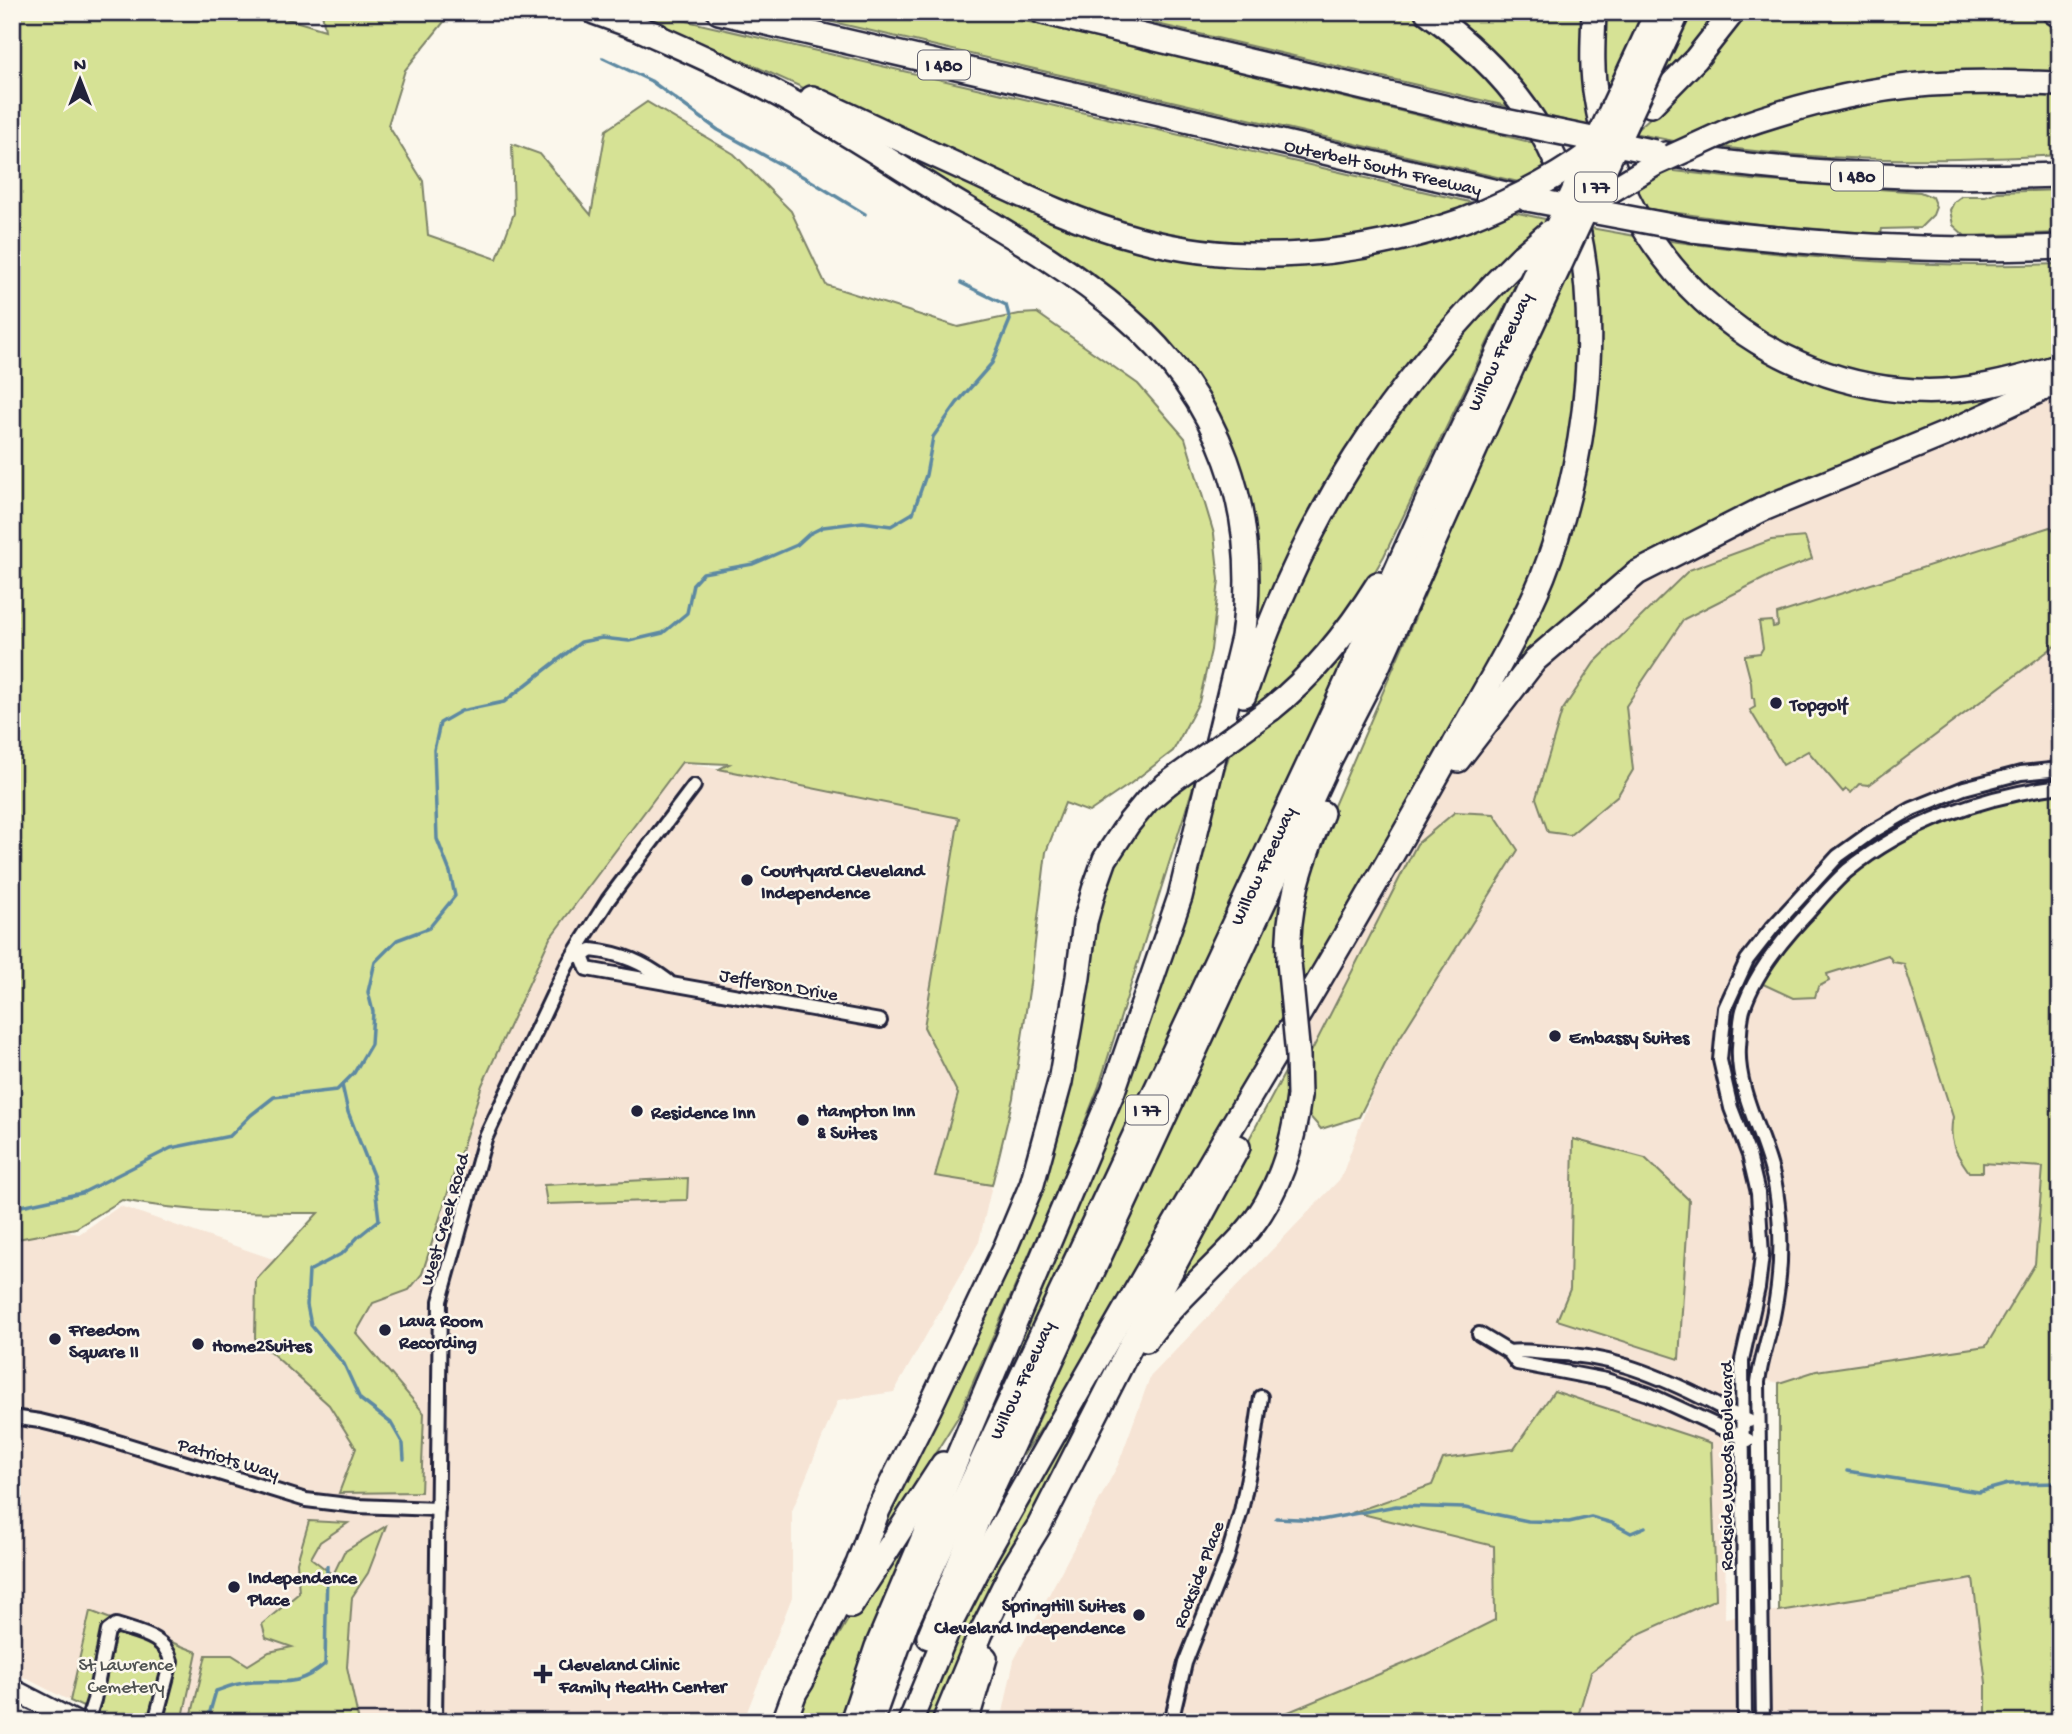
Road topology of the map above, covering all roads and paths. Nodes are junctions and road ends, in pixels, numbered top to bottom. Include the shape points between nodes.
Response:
1 (594, 12) edge
2 (719, 12) edge
3 (1042, 12) edge
4 (1427, 12) edge
5 (1594, 12) edge
6 (1657, 12) edge
7 (1678, 12) edge
8 (1733, 12) edge
9 (2054, 12) edge
10 (2060, 16) edge
11 (642, 30) junction
12 (2060, 85) edge
13 (2060, 175) edge
14 (2060, 247) edge
15 (1504, 361) junction
16 (2060, 366) edge
17 (2060, 381) edge
18 (1428, 500) junction
19 (1377, 668) junction
20 (2060, 769) edge
21 (694, 786) dead end
22 (2060, 786) edge
23 (1415, 816) junction
24 (1193, 837) junction
25 (1764, 938) junction
26 (1778, 948) junction
27 (578, 956) junction
28 (671, 983) junction
29 (1317, 988) junction
30 (880, 1021) dead end
31 (1479, 1334) dead end
32 (1509, 1352) junction
33 (1581, 1354) junction
34 (999, 1359) junction
35 (1578, 1374) junction
36 (1261, 1397) dead end
37 (1105, 1400) junction
38 (12, 1417) edge
39 (1743, 1419) junction
40 (1759, 1425) junction
41 (1743, 1439) junction
42 (1758, 1443) junction
43 (438, 1509) junction
44 (1039, 1526) junction
45 (12, 1689) edge
46 (795, 1692) junction
47 (12, 1713) edge
48 (31, 1722) edge
49 (76, 1722) edge
50 (87, 1722) edge
51 (155, 1722) edge
52 (435, 1722) edge
53 (785, 1722) edge
54 (852, 1722) edge
55 (871, 1722) edge
56 (897, 1722) edge
57 (910, 1722) edge
58 (944, 1722) edge
59 (966, 1722) edge
60 (1171, 1722) edge
61 (1745, 1722) edge
62 (1763, 1722) edge

1 - 11 highway
2 - 14 highway, Outerbelt South Freeway / I 480, bridge via 1527,199 1693,230 1828,244
3 - 13 highway, I 480, bridge via 1490,118 1655,152 1864,176
4 - 23 highway via 1501,77 1542,133 1576,220 1588,326 1573,476 1542,579
5 - 16 highway via 1596,97 1627,198 1667,263 1741,333 1818,372 1875,387 1953,390
6 - 15 highway, Willow Freeway / I 77, bridge
7 - 15 highway, Willow Freeway / I 77, bridge
8 - 11 highway, bridge via 1651,105 1569,169 1503,205 1464,220 1393,242 1313,254 1242,255 1175,247 1076,219 772,80
9 - 10 highway
11 - 24 highway via 781,96 1038,254 1123,314 1151,340 1198,398 1224,453 1242,511 1248,603 1237,669
12 - 24 highway, bridge via 1950,83 1897,88 1795,108 1679,151 1584,207 1522,256 1425,359 1368,435 1325,506 1269,622
15 - 18 highway, Willow Freeway / I 77
15 - 19 highway, Willow Freeway / I 77
17 - 23 highway via 1939,437 1763,509 1637,573 1535,660
18 - 46 highway, bridge via 1382,578 1306,679 1167,783 1135,816 1105,859 1085,922 1060,1082 1032,1184
18 - 55 highway, Willow Freeway / I 77 via 907,1621
19 - 37 highway, bridge via 1299,871 1288,925 1298,1096 1283,1170 1256,1220 1153,1330
19 - 56 highway, Willow Freeway / I 77 via 1330,759 983,1508
20 - 25 street, Rockside Woods Boulevard via 2021,773 1964,788 1912,809 1838,856
21 - 27 street, West Creek Road via 608,901
22 - 26 street, Rockside Woods Boulevard via 1961,807 1881,848 1843,875
23 - 29 highway
24 - 34 highway via 1180,897 1112,1091
25 - 26 street
25 - 39 street, Rockside Woods Boulevard via 1745,964 1725,1008 1720,1060 1758,1193 1762,1245 1742,1360
26 - 40 street, Rockside Woods Boulevard via 1743,1011 1739,1050 1740,1071 1767,1151 1780,1215 1776,1303 1760,1360
27 - 28 street, Jefferson Drive via 587,969
27 - 28 street, Jefferson Drive via 592,950 628,957
27 - 43 street, West Creek Road via 567,965 485,1139 440,1301
28 - 30 street, Jefferson Drive
29 - 37 highway via 1300,1030
29 - 57 highway via 987,1552 951,1622
31 - 32 street
32 - 33 street
32 - 35 street via 1517,1363
33 - 35 street
33 - 39 street via 1653,1376
34 - 46 highway via 945,1461
34 - 54 highway via 877,1647
35 - 41 street via 1648,1394
36 - 60 street, Rockside Place via 1241,1511 1185,1663
37 - 44 highway
38 - 43 street, Patriots Way via 89,1433 306,1500
39 - 40 street
39 - 41 street, Rockside Woods Boulevard
40 - 42 street, Rockside Woods Boulevard
41 - 42 street
41 - 61 street, Rockside Woods Boulevard
42 - 62 street, Rockside Woods Boulevard
43 - 52 street, West Creek Road
44 - 58 highway via 997,1600
44 - 59 highway via 988,1649
45 - 49 main road
46 - 53 highway
47 - 48 main road
50 - 51 street via 108,1631 117,1625 158,1640 169,1653 171,1661

